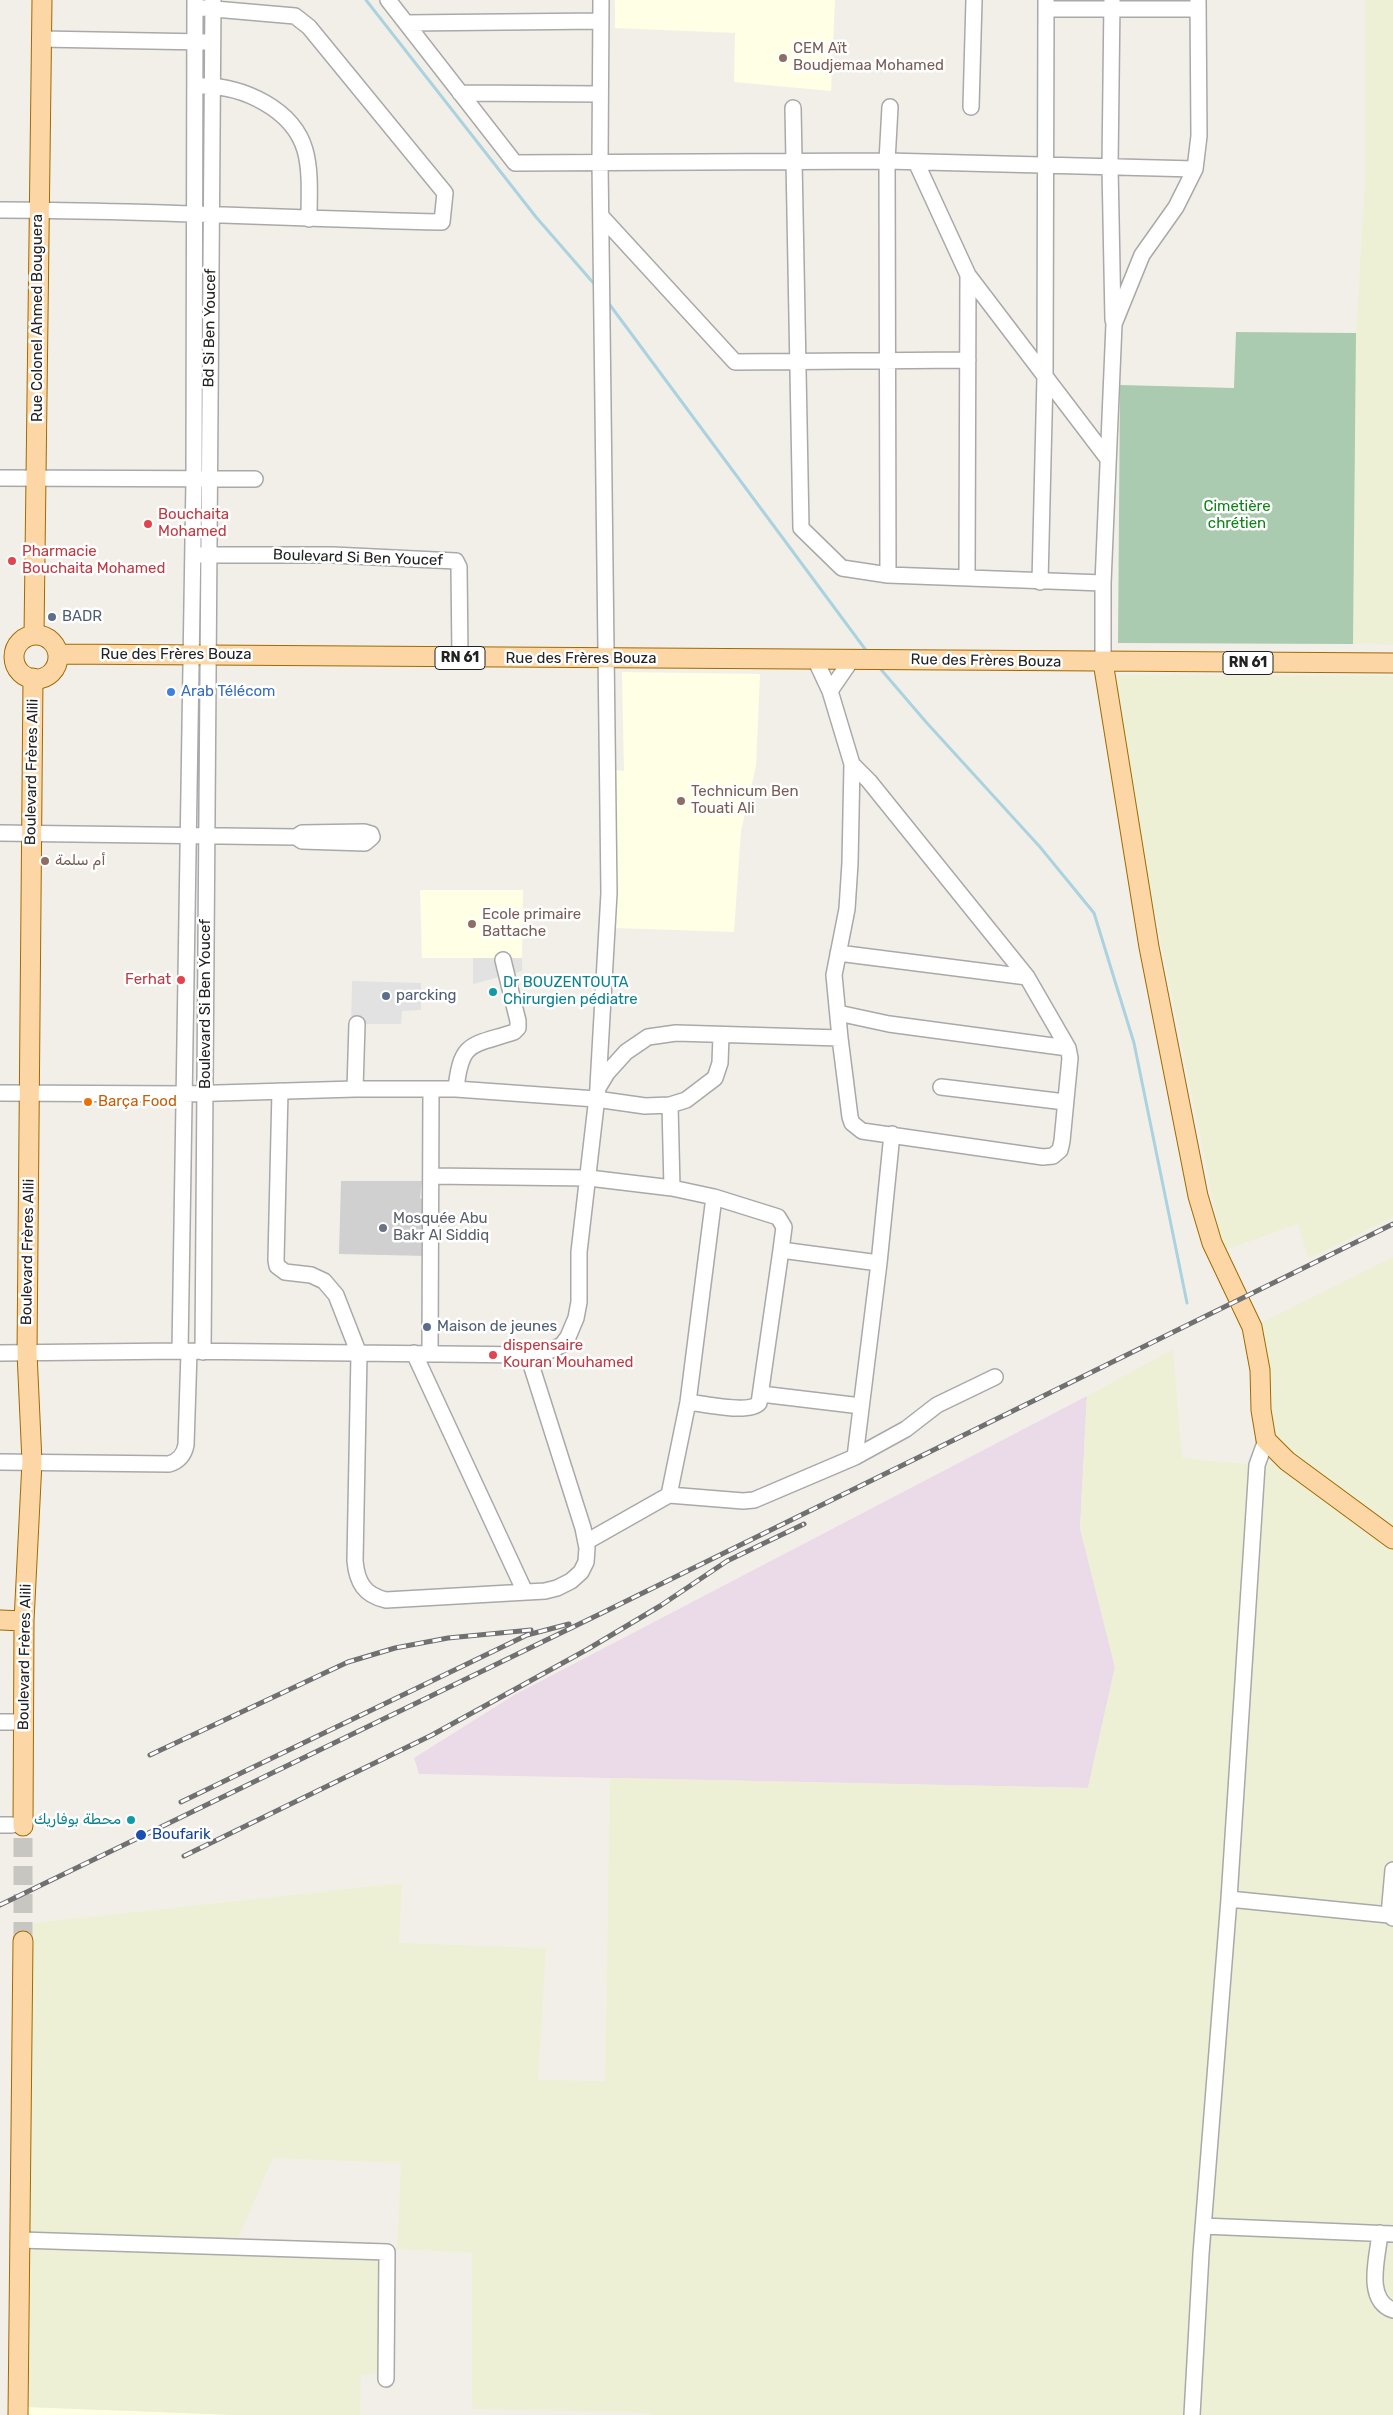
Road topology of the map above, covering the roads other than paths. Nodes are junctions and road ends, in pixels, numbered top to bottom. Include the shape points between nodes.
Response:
1 (42, 0) edge
2 (388, 0) edge
3 (601, 0) edge
4 (974, 0) edge
5 (195, 4) edge
6 (1046, 4) edge
7 (1112, 4) edge
8 (213, 5) edge
9 (1198, 5) edge
10 (601, 21) junction
11 (406, 23) junction
12 (41, 38) junction
13 (194, 42) junction
14 (212, 42) junction
15 (194, 86) junction
16 (212, 86) junction
17 (460, 93) junction
18 (600, 94) junction
19 (890, 106) dead end
20 (971, 107) dead end
21 (793, 108) dead end
22 (887, 161) junction
23 (600, 162) junction
24 (916, 162) junction
25 (794, 163) junction
26 (1047, 164) junction
27 (1110, 167) junction
28 (1195, 169) junction
29 (0, 210) edge
30 (39, 210) junction
31 (193, 213) junction
32 (211, 213) junction
33 (601, 216) junction
34 (309, 219) junction
35 (968, 275) junction
36 (194, 306) junction
37 (211, 306) junction
38 (1114, 324) junction
39 (886, 360) junction
40 (968, 360) junction
41 (798, 363) junction
42 (1046, 376) junction
43 (1108, 459) junction
44 (0, 478) edge
45 (37, 478) junction
46 (194, 479) junction
47 (209, 479) junction
48 (255, 479) dead end
49 (192, 554) junction
50 (209, 555) junction
51 (888, 575) junction
52 (967, 576) junction
53 (1040, 582) junction
54 (1104, 583) junction
55 (34, 635) junction
56 (7, 654) edge
57 (58, 654) junction
58 (200, 656) junction
59 (460, 658) junction
60 (607, 659) junction
61 (815, 659) junction
62 (857, 659) junction
63 (1103, 662) junction
64 (1393, 663) edge
65 (33, 678) junction
66 (830, 691) junction
67 (852, 764) junction
68 (0, 833) edge
69 (31, 833) junction
70 (189, 834) junction
71 (208, 835) junction
72 (296, 837) dead end
73 (838, 953) junction
74 (503, 960) dead end
75 (1026, 977) junction
76 (838, 1013) junction
77 (357, 1024) dead end
78 (721, 1036) junction
79 (840, 1038) junction
80 (1068, 1048) junction
81 (941, 1087) dead end
82 (355, 1089) junction
83 (431, 1089) junction
84 (456, 1089) junction
85 (280, 1091) junction
86 (0, 1093) edge
87 (29, 1094) junction
88 (184, 1094) junction
89 (205, 1094) junction
90 (597, 1094) junction
91 (1065, 1102) junction
92 (670, 1105) junction
93 (892, 1134) junction
94 (431, 1176) junction
95 (589, 1178) junction
96 (672, 1188) junction
97 (714, 1197) junction
98 (781, 1250) junction
99 (879, 1263) junction
100 (191, 1351) junction
101 (0, 1353) edge
102 (27, 1353) junction
103 (414, 1353) junction
104 (430, 1353) junction
105 (359, 1354) junction
106 (533, 1354) junction
107 (995, 1377) dead end
108 (761, 1394) junction
109 (688, 1402) junction
110 (861, 1406) junction
111 (1266, 1440) junction
112 (855, 1457) junction
113 (0, 1462) edge
114 (32, 1462) junction
115 (669, 1495) junction
116 (1393, 1539) edge
117 (586, 1542) junction
118 (525, 1592) junction
119 (0, 1620) edge
120 (24, 1621) junction
121 (0, 1722) edge
122 (24, 1722) junction
123 (12, 1825) tunnel mouth
124 (1393, 1870) edge
125 (1229, 1899) junction
126 (1391, 1916) edge
127 (22, 1941) tunnel mouth
128 (1203, 2226) junction
129 (1387, 2233) edge
130 (21, 2240) junction
131 (1393, 2310) edge
132 (386, 2379) dead end
133 (18, 2415) edge
134 (1192, 2415) edge

1 - 12 main road, Rue Colonel Ahmed Bouguera
2 - 11 street
3 - 10 street
4 - 20 street
5 - 8 street
5 - 13 street, Bd Si Ben Youcef
6 - 7 street
6 - 26 street
7 - 9 street
7 - 27 street
8 - 14 street, Bd Si Ben Youcef
8 - 34 street via 295,16 309,27 445,193 442,222
9 - 28 street via 1199,136
10 - 11 street
10 - 18 street
11 - 17 street
12 - 13 street
12 - 30 main road, Rue Colonel Ahmed Bouguera
13 - 14 street
13 - 15 street, Bd Si Ben Youcef
14 - 16 street, Bd Si Ben Youcef
15 - 16 street
15 - 31 street, Bd Si Ben Youcef
16 - 32 street, Bd Si Ben Youcef
16 - 34 street via 247,94 269,105 295,127 305,150
17 - 18 street
17 - 23 street via 515,163
18 - 23 street
19 - 22 street
21 - 25 street
22 - 24 street
22 - 25 street
22 - 39 street
23 - 25 street
23 - 33 street
24 - 26 street
24 - 35 street
25 - 41 street
26 - 27 street
26 - 42 street
27 - 28 street
27 - 38 street
28 - 38 street via 1176,207 1142,255
29 - 30 street
30 - 31 street
30 - 45 main road, Rue Colonel Ahmed Bouguera
31 - 32 street
31 - 36 street, Bd Si Ben Youcef
32 - 34 street
32 - 37 street, Bd Si Ben Youcef
33 - 41 street via 735,362
33 - 60 street
35 - 40 street
35 - 42 street
36 - 37 street
36 - 46 street, Bd Si Ben Youcef
37 - 47 street, Bd Si Ben Youcef
38 - 43 street
39 - 40 street
39 - 41 street
39 - 51 street
40 - 52 street
41 - 51 street via 801,528 842,568
42 - 43 street
42 - 53 street
43 - 54 street
44 - 45 street
45 - 46 street
45 - 55 main road, Rue Colonel Ahmed Bouguera
46 - 47 street
46 - 49 street, Bd Si Ben Youcef
47 - 48 street
47 - 50 street, Bd Si Ben Youcef
49 - 50 street, Boulevard Si Ben Youcef
49 - 58 street, Bd Si Ben Youcef
50 - 58 street, Bd Si Ben Youcef
50 - 59 street, Boulevard Si Ben Youcef via 334,555 456,561 459,567
51 - 52 street
52 - 53 street
53 - 54 street
54 - 63 street
55 - 56 main road via 21,641
55 - 57 main road via 52,642
56 - 65 main road via 21,672
57 - 58 main road, Rue des Frères Bouza / RN 61
57 - 65 main road via 58,662 48,675
58 - 59 main road, Rue des Frères Bouza / RN 61
58 - 70 street, Boulevard Si Ben Youcef
58 - 71 street, Boulevard Si Ben Youcef
59 - 60 main road, Rue des Frères Bouza / RN 61
60 - 61 main road, Rue des Frères Bouza / RN 61
60 - 90 street via 609,894
61 - 62 main road, Rue des Frères Bouza / RN 61
61 - 66 street
62 - 63 main road, Rue des Frères Bouza / RN 61
62 - 66 street
63 - 64 main road, RN 61
63 - 111 main road via 1149,947 1198,1196 1212,1243 1252,1327 1260,1370
65 - 69 main road, Boulevard Frères Alili
66 - 67 street
67 - 73 street via 847,909
67 - 75 street
68 - 69 street
69 - 70 street
69 - 87 main road, Boulevard Frères Alili
70 - 71 street
70 - 88 street, Boulevard Si Ben Youcef
71 - 72 street
71 - 89 street, Boulevard Si Ben Youcef
73 - 75 street
73 - 76 street via 833,985
74 - 84 street via 518,1028 471,1046 461,1059
75 - 80 street
76 - 79 street
76 - 80 street via 889,1024
77 - 82 street
78 - 79 street
78 - 90 street via 676,1034 648,1037 626,1052 607,1073
78 - 92 street via 720,1063 715,1078 686,1100
79 - 93 street via 852,1123 862,1131
80 - 91 street via 1070,1058
81 - 91 street
82 - 83 street
82 - 85 street
83 - 84 street
83 - 94 street
84 - 90 street
85 - 89 street
85 - 105 street via 278,1266 285,1272 310,1275 324,1281 336,1295
86 - 87 street
87 - 88 street
87 - 102 main road, Boulevard Frères Alili
88 - 89 street
88 - 100 street, Boulevard Si Ben Youcef
89 - 100 street, Boulevard Si Ben Youcef
90 - 92 street via 646,1106
90 - 95 street
91 - 93 street via 1061,1146 1057,1153 1048,1157
92 - 96 street
93 - 99 street
94 - 95 street
94 - 104 street
95 - 96 street
95 - 106 street via 579,1252 576,1318 562,1344
96 - 97 street
97 - 98 street via 778,1217 784,1227
97 - 109 street
98 - 99 street
98 - 108 street
99 - 110 street
100 - 102 street
100 - 105 street
100 - 114 street via 186,1445 177,1460 169,1464
101 - 102 street
102 - 114 main road, Boulevard Frères Alili
103 - 104 street
103 - 105 street
103 - 118 street
104 - 106 street
105 - 118 street via 355,1561 363,1589 386,1600
106 - 117 street
107 - 112 street via 937,1404 906,1428
108 - 109 street via 756,1406 746,1409
108 - 110 street
109 - 115 street
110 - 112 street
111 - 116 main road via 1287,1461
111 - 125 street via 1257,1465
112 - 115 street via 754,1500
113 - 114 street
114 - 120 main road, Boulevard Frères Alili
115 - 117 street
117 - 118 street via 586,1562 571,1581 545,1591
119 - 120 main road
120 - 122 main road, Boulevard Frères Alili
121 - 122 street
122 - 123 main road, Boulevard Frères Alili
124 - 126 street
125 - 126 street
125 - 128 street
127 - 130 main road
128 - 129 street
128 - 134 street
129 - 131 street via 1375,2289 1378,2299
130 - 132 street via 387,2252
130 - 133 main road

